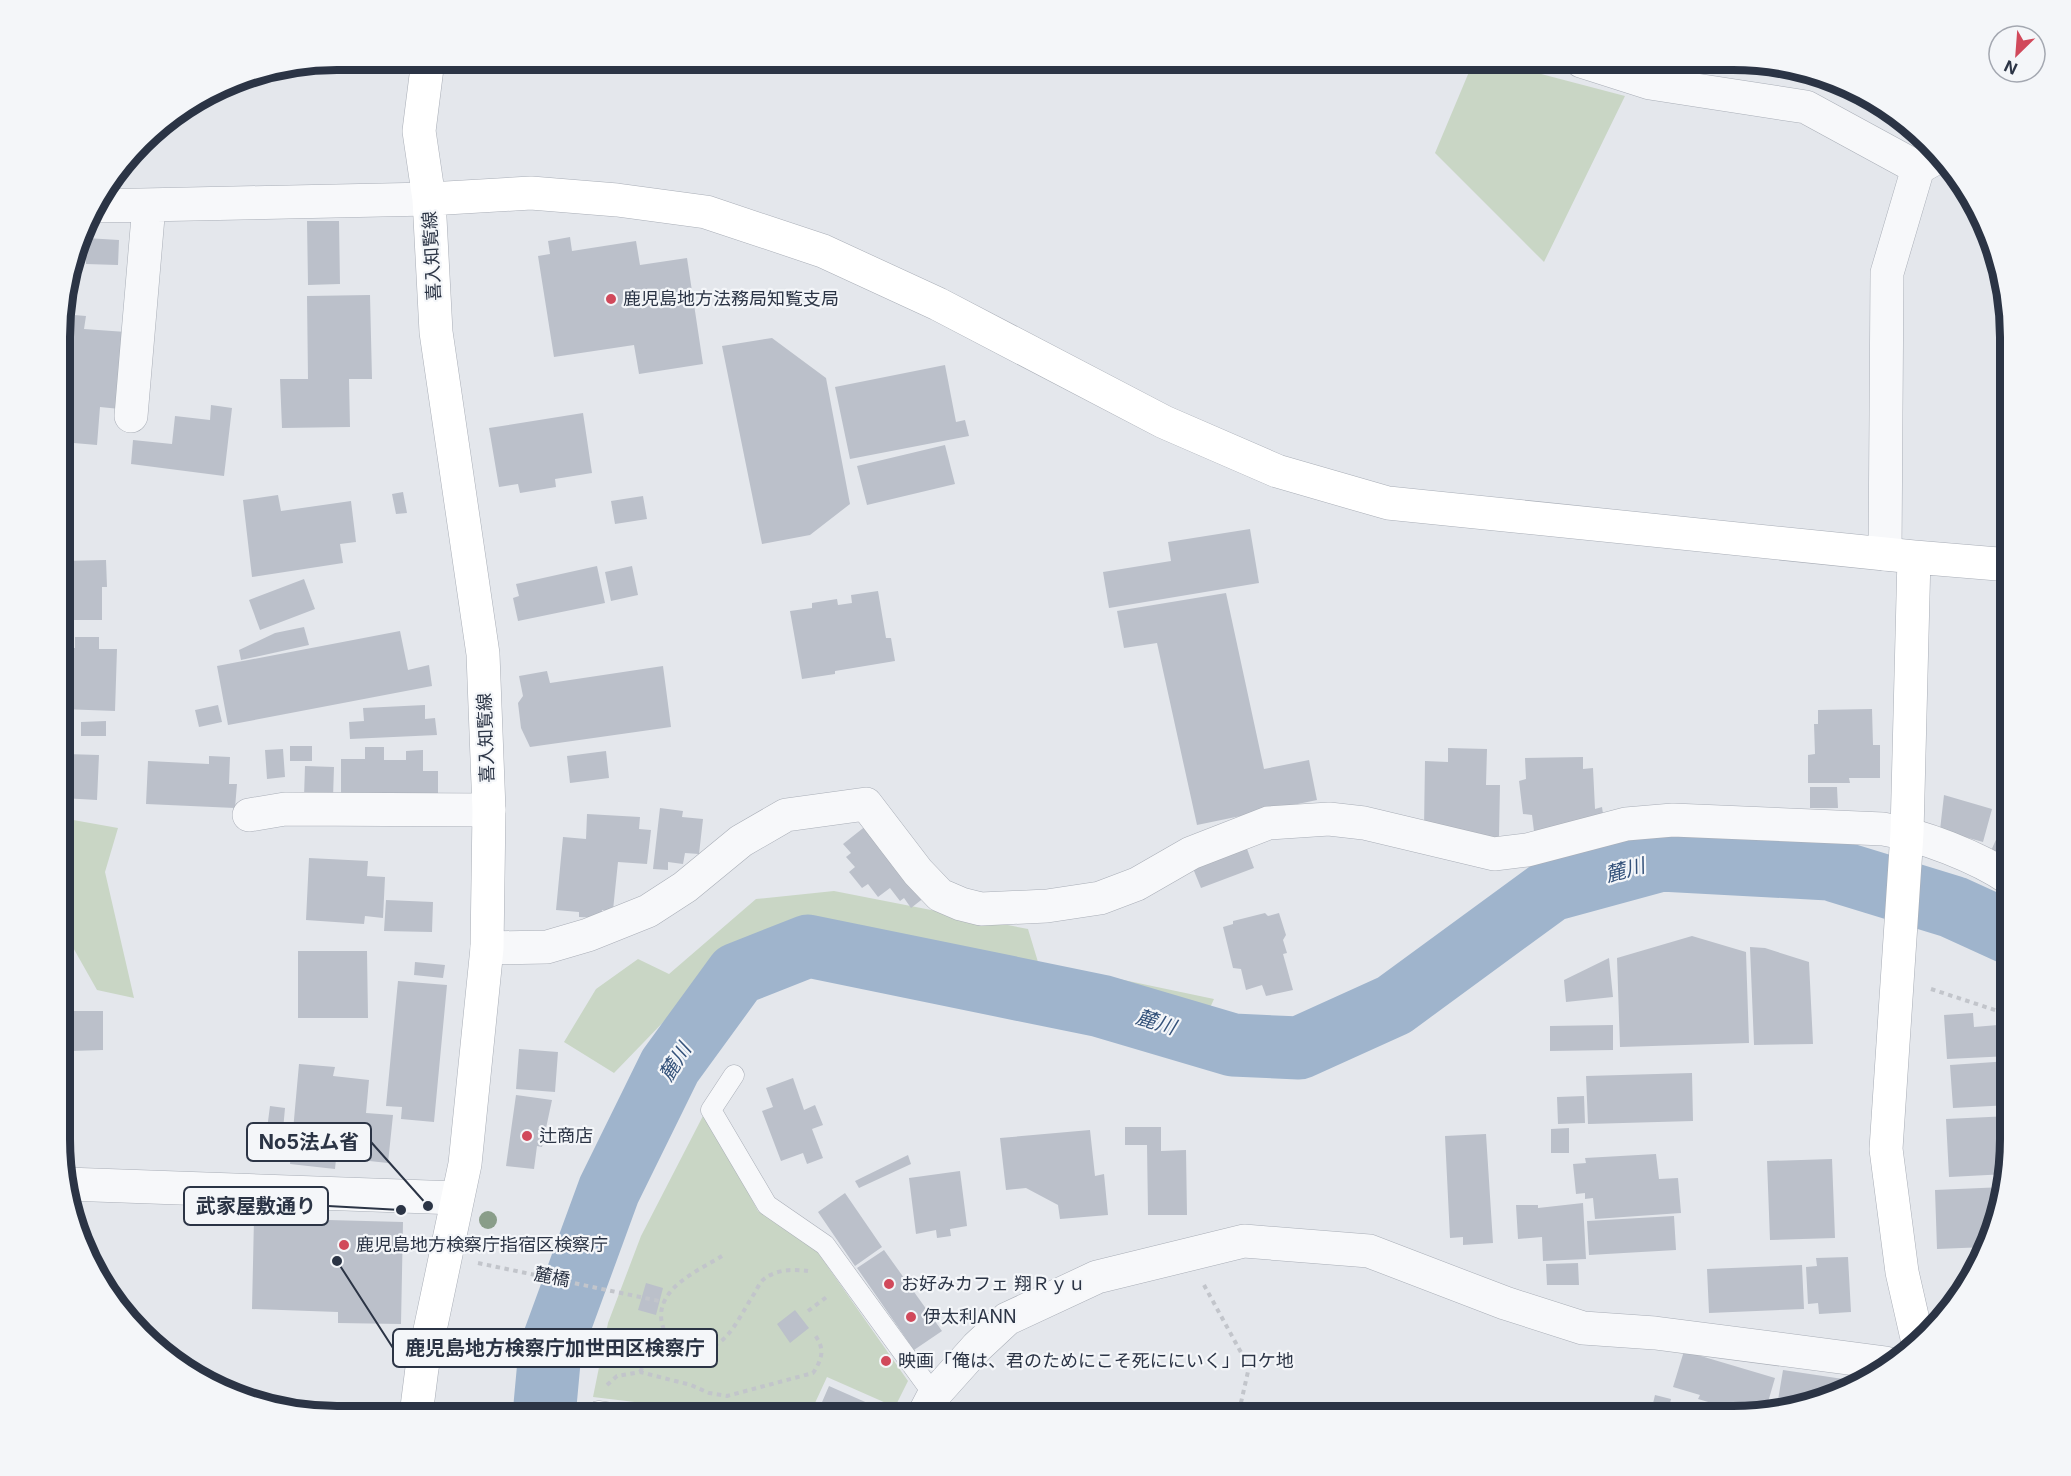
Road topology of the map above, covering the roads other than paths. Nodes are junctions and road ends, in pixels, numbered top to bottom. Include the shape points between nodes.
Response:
1 (427, 70) edge
2 (1611, 70) edge
3 (1927, 163) edge
4 (429, 199) junction
5 (149, 205) junction
6 (105, 206) edge
7 (131, 416) dead end
8 (1899, 556) junction
9 (2000, 564) edge
10 (489, 810) junction
11 (249, 815) dead end
12 (1907, 833) junction
13 (2000, 875) edge
14 (487, 948) junction
15 (734, 1075) dead end
16 (75, 1184) edge
17 (457, 1198) junction
18 (1916, 1333) edge
19 (1880, 1362) edge
20 (928, 1405) edge
21 (417, 1406) edge

1 - 4 street, 喜入知覧線 via 420,131
2 - 3 street via 1650,83 1806,107
3 - 8 street via 1887,273
4 - 5 street
4 - 8 street via 531,193 706,212 823,251 938,304 1164,422 1277,471 1388,503
4 - 10 street, 喜入知覧線 via 436,332 483,654
5 - 6 street
5 - 7 street
8 - 9 street
8 - 12 street
10 - 11 street via 285,809
10 - 14 street, 喜入知覧線
12 - 13 street
12 - 14 street via 1673,820 1626,824 1527,850 1494,854 1364,823 1329,819 1268,823 1191,853 1137,884 1100,898 1047,906 981,909 940,895 918,873 866,804 786,815 741,841 648,911 588,935 547,947
12 - 18 street via 1886,1149 1902,1272
14 - 17 street, 喜入知覧線 via 465,1164
15 - 20 lane via 711,1110 766,1205 825,1245
16 - 17 street
17 - 21 street, 喜入知覧線
19 - 20 street via 1655,1333 1583,1328 1369,1251 1244,1241 1097,1277 1007,1319 977,1347

